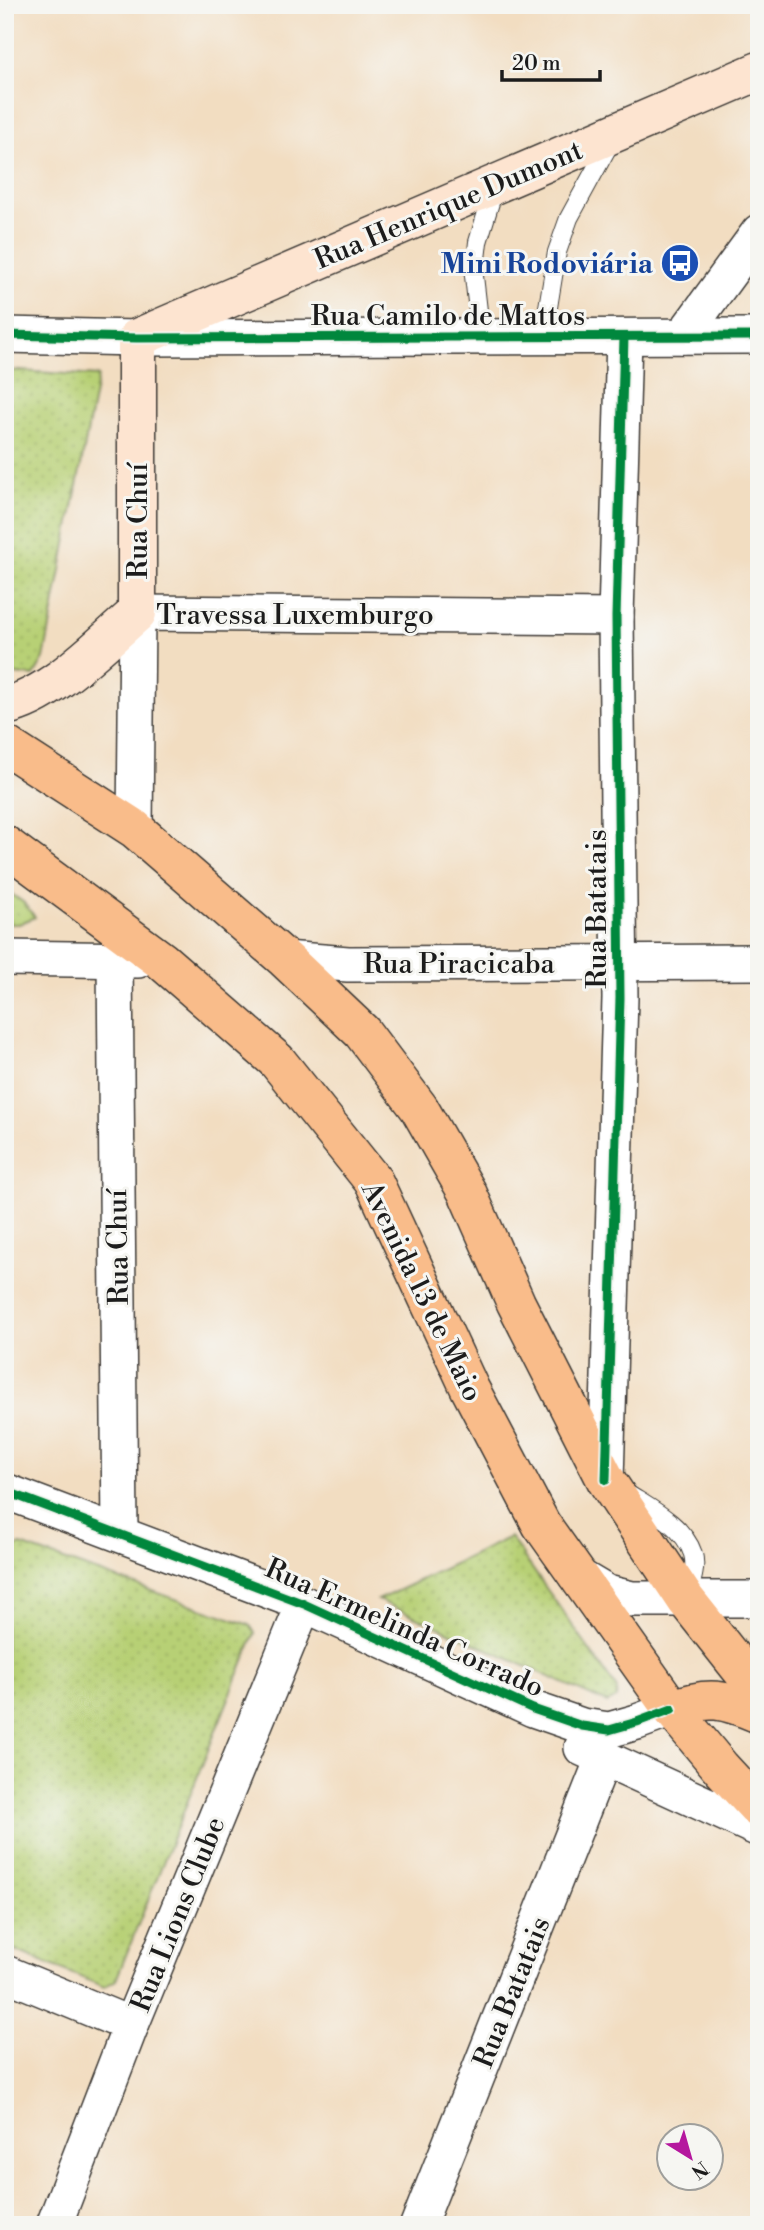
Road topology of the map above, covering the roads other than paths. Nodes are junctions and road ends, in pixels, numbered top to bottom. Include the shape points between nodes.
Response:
1 (759, 71) edge
2 (615, 133) junction
3 (496, 184) junction
4 (759, 232) edge
5 (5, 335) edge
6 (683, 336) junction
7 (759, 336) edge
8 (481, 337) junction
9 (624, 337) junction
10 (137, 338) junction
11 (543, 338) junction
12 (137, 613) junction
13 (616, 617) junction
14 (5, 706) edge
15 (5, 745) edge
16 (135, 829) junction
17 (5, 845) edge
18 (5, 958) edge
19 (285, 959) junction
20 (115, 960) junction
21 (162, 961) junction
22 (620, 962) junction
23 (759, 962) edge
24 (607, 1480) junction
25 (5, 1491) edge
26 (120, 1534) junction
27 (575, 1574) junction
28 (759, 1599) edge
29 (686, 1600) junction
30 (304, 1604) junction
31 (759, 1692) edge
32 (533, 1709) junction
33 (672, 1709) junction
34 (759, 1714) edge
35 (603, 1759) junction
36 (759, 1809) edge
37 (759, 1829) edge
38 (5, 1973) edge
39 (131, 2025) junction
40 (54, 2225) edge
41 (418, 2225) edge

1 - 2 street, Rua Henrique Dumont
2 - 3 street, Rua Henrique Dumont
2 - 11 lane via 569,218 557,253
3 - 8 lane via 478,242 474,276
3 - 10 street, Rua Henrique Dumont
4 - 6 street
5 - 10 street, Rua Camilo de Mattos
6 - 7 street, Rua Camilo de Mattos
6 - 9 street, Rua Camilo de Mattos
8 - 10 street, Rua Camilo de Mattos
8 - 11 street, Rua Camilo de Mattos
9 - 11 street, Rua Camilo de Mattos
9 - 13 street, Rua Batatais
10 - 12 street, Rua Chuí
12 - 13 street, Travessa Luxemburgo
12 - 14 street, Travessa Luxemburgo via 54,684
12 - 16 street, Rua Chuí
13 - 22 street, Rua Batatais
15 - 16 main road
16 - 19 main road
17 - 21 main road, Avenida 13 de Maio
18 - 20 street
19 - 22 street, Rua Piracicaba via 348,964
19 - 24 main road via 362,1032 419,1108 467,1192 550,1374
20 - 21 street
20 - 26 street, Rua Chuí
21 - 27 main road, Avenida 13 de Maio via 277,1061 374,1182 470,1389 541,1524
22 - 23 street, Rua Piracicaba
22 - 24 street, Rua Batatais
24 - 29 main road
25 - 26 street, Rua Ermelinda Corrado
26 - 30 street, Rua Ermelinda Corrado
27 - 29 street via 607,1593 632,1600
27 - 33 main road, Avenida 13 de Maio
28 - 29 street
29 - 31 main road
30 - 32 street, Rua Ermelinda Corrado
30 - 39 street, Rua Lions Clube
32 - 33 street, Rua Ermelinda Corrado via 609,1730
32 - 35 street, Rua Ermelinda Corrado via 567,1740
33 - 34 main road via 697,1700 730,1702
33 - 36 main road, Avenida 13 de Maio
35 - 37 street, Rua Ermelinda Corrado
35 - 41 street, Rua Batatais
38 - 39 street
39 - 40 street, Rua Lions Clube

